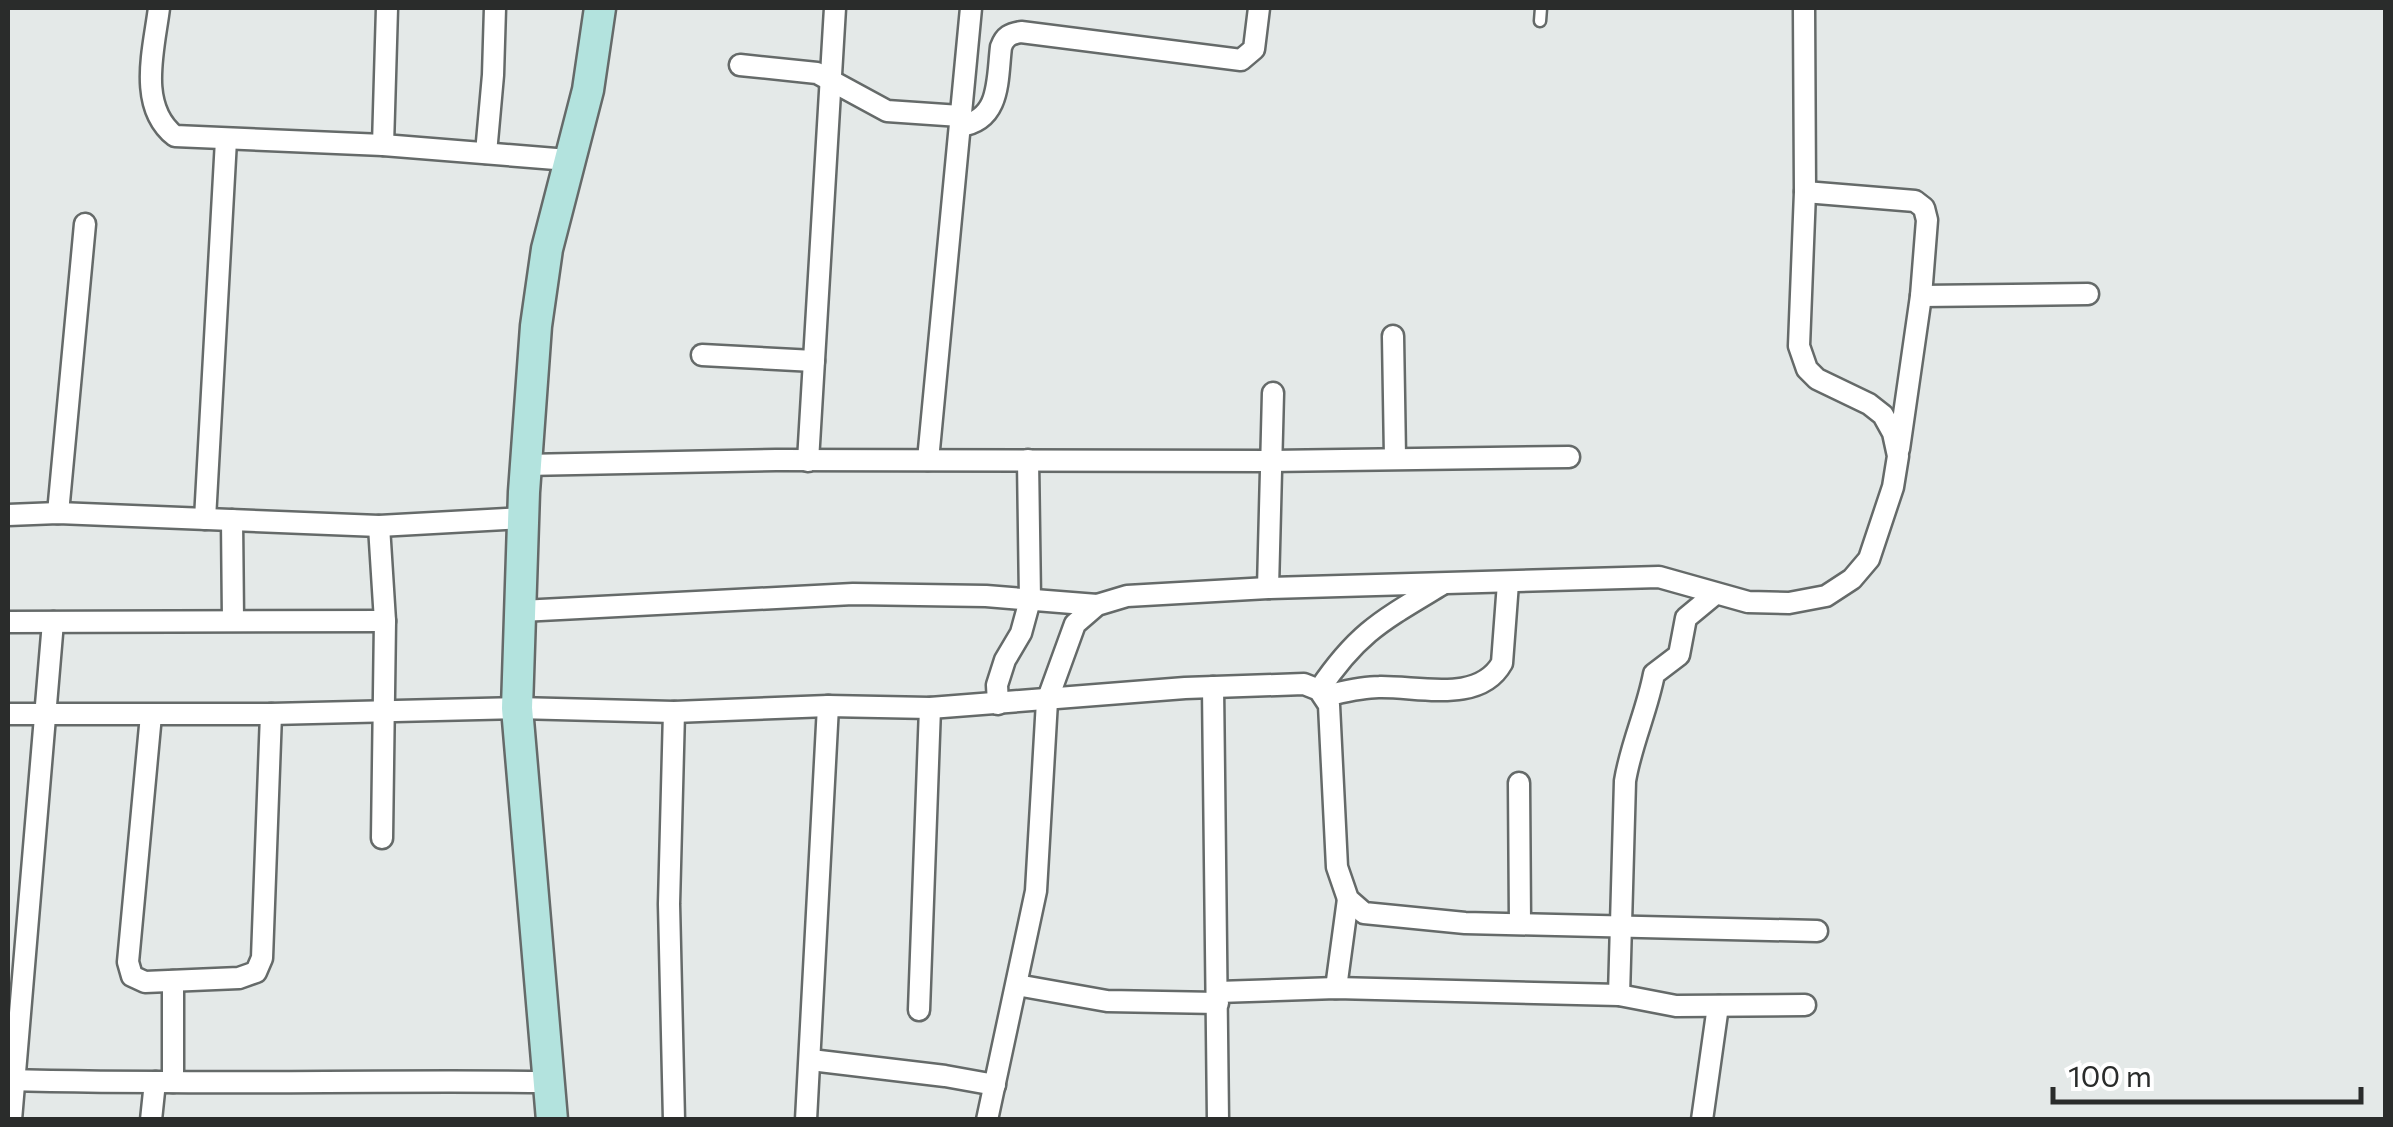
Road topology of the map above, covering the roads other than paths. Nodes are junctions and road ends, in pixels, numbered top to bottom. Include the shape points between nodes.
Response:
1 (158, 8) edge
2 (387, 8) edge
3 (495, 8) edge
4 (600, 8) edge
5 (836, 8) edge
6 (971, 8) edge
7 (1260, 8) edge
8 (1540, 8) edge
9 (1804, 8) edge
10 (1540, 21) dead end
11 (740, 66) dead end
12 (831, 78) junction
13 (960, 121) junction
14 (226, 140) junction
15 (383, 145) junction
16 (486, 153) junction
17 (568, 160) junction
18 (1806, 192) junction
19 (85, 224) dead end
20 (2088, 294) dead end
21 (1921, 296) junction
22 (1393, 336) dead end
23 (702, 355) dead end
24 (814, 361) junction
25 (1273, 393) dead end
26 (1569, 456) dead end
27 (1898, 456) junction
28 (1395, 458) junction
29 (928, 460) junction
30 (1028, 460) junction
31 (808, 461) junction
32 (1270, 461) junction
33 (525, 465) junction
34 (58, 513) junction
35 (8, 515) edge
36 (524, 518) junction
37 (206, 519) junction
38 (232, 520) junction
39 (379, 526) junction
40 (1508, 583) junction
41 (1442, 584) junction
42 (1268, 588) junction
43 (1715, 594) junction
44 (1030, 600) junction
45 (1097, 605) junction
46 (521, 612) junction
47 (233, 620) junction
48 (385, 621) junction
49 (8, 622) edge
50 (53, 622) junction
51 (1213, 687) junction
52 (1322, 693) junction
53 (1047, 701) junction
54 (998, 704) junction
55 (828, 706) junction
56 (517, 708) junction
57 (930, 708) junction
58 (384, 711) junction
59 (44, 712) junction
60 (674, 712) junction
61 (8, 714) edge
62 (271, 714) junction
63 (151, 715) junction
64 (1518, 783) dead end
65 (382, 838) dead end
66 (1348, 899) junction
67 (1520, 923) junction
68 (1620, 925) junction
69 (1818, 930) dead end
70 (173, 981) junction
71 (1017, 985) junction
72 (1336, 988) junction
73 (1619, 995) junction
74 (1218, 998) junction
75 (1806, 1004) dead end
76 (1718, 1006) junction
77 (919, 1010) dead end
78 (811, 1060) junction
79 (10, 1080) edge
80 (164, 1082) junction
81 (549, 1082) junction
82 (995, 1085) junction
83 (11, 1120) edge
84 (151, 1120) edge
85 (552, 1120) edge
86 (674, 1120) edge
87 (806, 1120) edge
88 (987, 1120) edge
89 (1218, 1120) edge
90 (1702, 1120) edge

1 - 14 street via 151,85 161,125 175,136
2 - 15 street
3 - 16 street
4 - 17 street via 588,90
5 - 12 street
6 - 13 street
7 - 13 street via 1254,49 1241,60 1011,34 1001,47 987,116
8 - 10 lane
9 - 18 street
11 - 12 street
12 - 13 street via 887,111
12 - 24 street
13 - 29 street
14 - 15 street
14 - 37 street
15 - 16 street
16 - 17 street
17 - 33 street via 536,326
18 - 21 street via 1915,201 1924,208
18 - 27 street via 1802,360 1817,378 1883,415
19 - 34 street
20 - 21 street
21 - 27 street
22 - 28 street
23 - 24 street
24 - 31 street
25 - 32 street
26 - 28 street
27 - 43 street via 1879,533 1852,579 1826,596 1789,604
28 - 32 street
29 - 30 street
29 - 31 street
30 - 32 street
30 - 44 street
31 - 33 street
32 - 42 street
33 - 36 street
34 - 35 street
34 - 37 street
36 - 39 street
36 - 46 street
37 - 38 street
38 - 39 street
38 - 47 street
39 - 48 street
40 - 41 street
40 - 43 street via 1659,577
40 - 52 street via 1502,663 1481,684
41 - 42 street
41 - 52 street via 1368,629
42 - 45 street via 1127,596
43 - 68 street via 1686,618 1679,656 1654,674 1630,751
44 - 45 street
44 - 46 street via 852,594
44 - 54 street via 997,685
45 - 53 street via 1076,624
46 - 56 street
47 - 48 street
47 - 50 street
48 - 58 street
49 - 50 street
50 - 59 street
51 - 52 street via 1304,684
51 - 53 street
51 - 74 street
52 - 66 street via 1329,705 1337,867
53 - 54 street
53 - 71 street via 1036,891
54 - 57 street
55 - 57 street
55 - 60 street
55 - 78 street
56 - 58 street
56 - 60 street
56 - 81 street
57 - 77 street
58 - 62 street
58 - 65 street
59 - 61 street
59 - 63 street
59 - 79 street
60 - 86 street
62 - 63 street
62 - 70 street via 262,958 256,972 240,978
63 - 70 street via 128,962 132,976 145,982
64 - 67 street
66 - 67 street via 1364,913
66 - 72 street
67 - 68 street
68 - 69 street
68 - 73 street
70 - 80 street
71 - 74 street via 1108,1001
71 - 82 street
72 - 73 street
72 - 74 street
73 - 76 street
74 - 89 street
75 - 76 street
76 - 90 street
78 - 82 street
78 - 87 street
79 - 80 street
79 - 83 street
80 - 81 street
80 - 84 street
81 - 85 street
82 - 88 street

